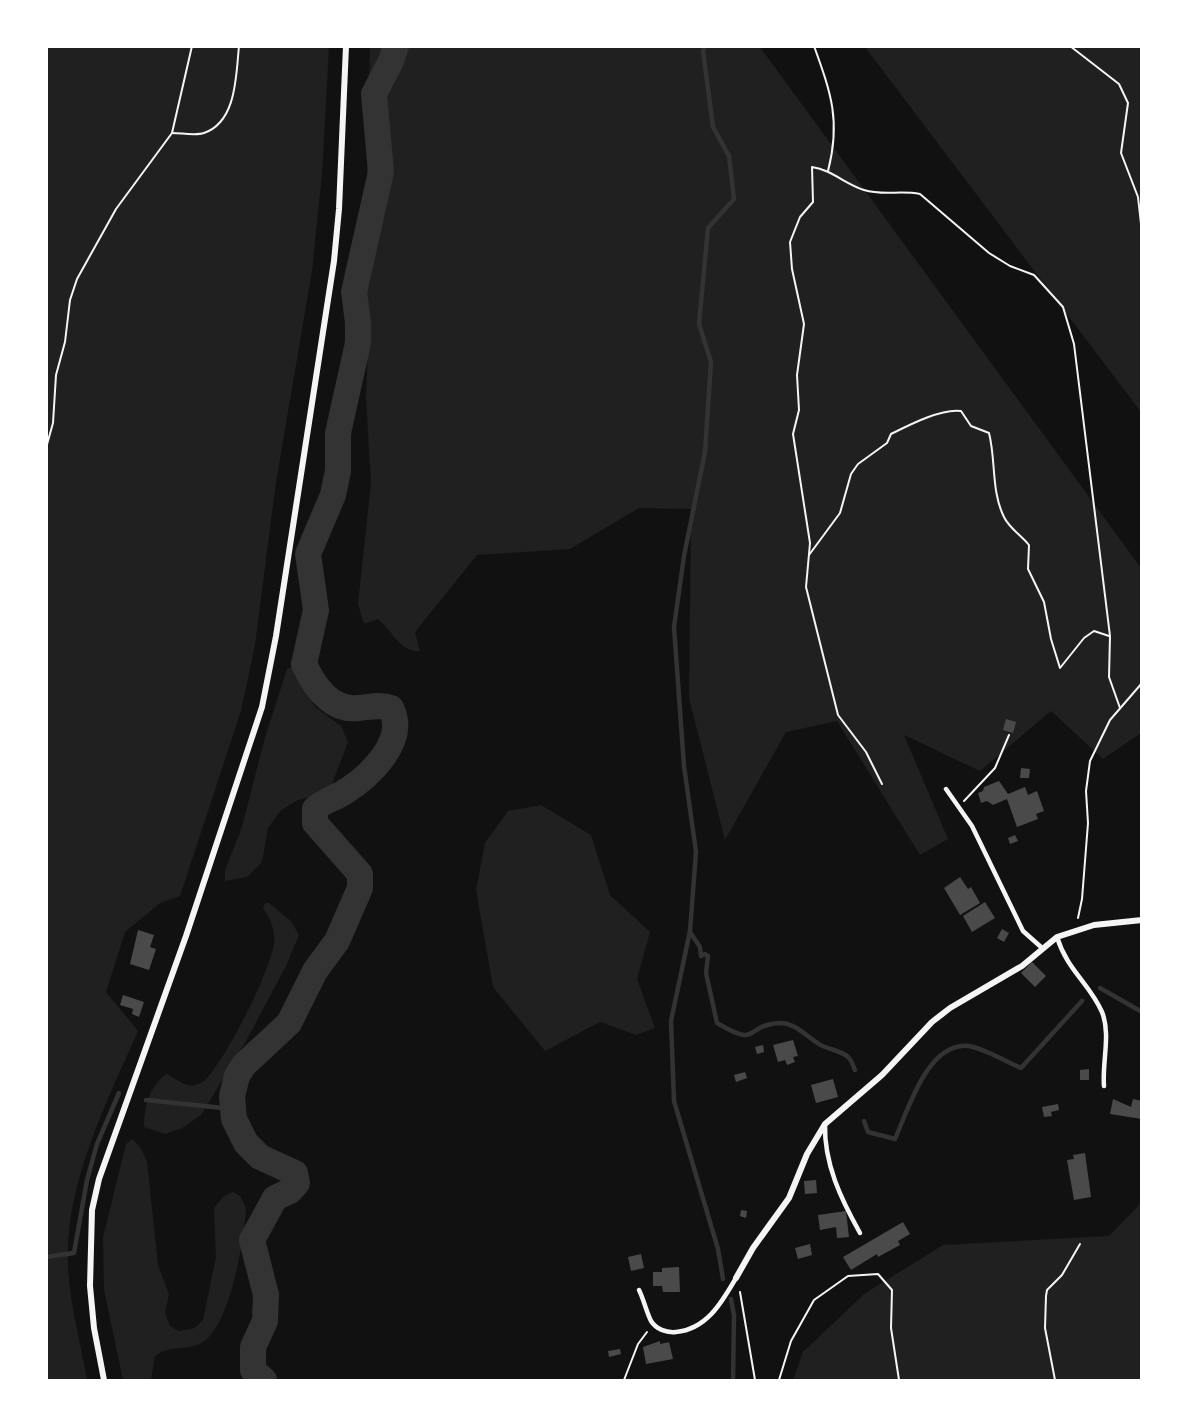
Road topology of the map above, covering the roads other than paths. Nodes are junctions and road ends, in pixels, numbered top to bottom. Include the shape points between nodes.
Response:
1 (346, 46) edge
2 (946, 789) dead end
3 (1142, 920) edge
4 (1057, 937) junction
5 (1041, 947) junction
6 (1104, 1086) dead end
7 (825, 1124) junction
8 (860, 1233) dead end
9 (736, 1278) joint
10 (639, 1290) dead end
11 (104, 1380) edge

1 - 11 street via 334,261 270,673 251,745 114,1133 92,1210 90,1286
2 - 5 lane via 972,825 1023,931
3 - 4 street via 1076,929
4 - 5 street
4 - 6 lane via 1069,966 1092,995 1104,1019
5 - 7 street via 1006,976 950,1008
7 - 8 lane via 831,1170
7 - 9 street via 807,1154 789,1198
9 - 10 lane via 723,1300 694,1328 671,1333 653,1323

